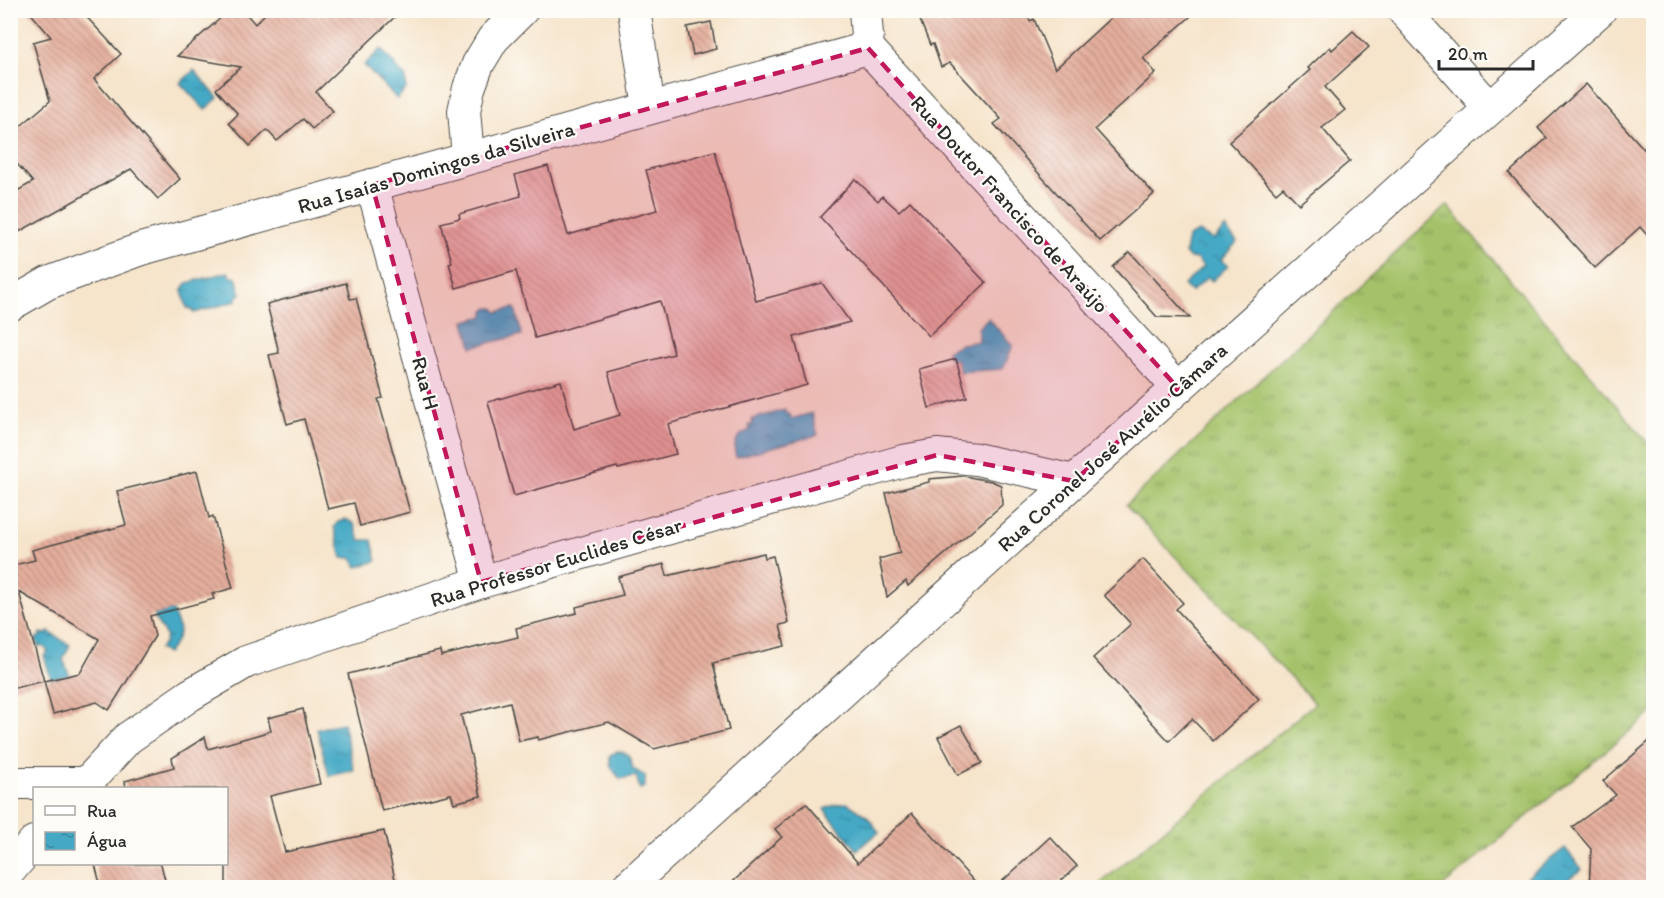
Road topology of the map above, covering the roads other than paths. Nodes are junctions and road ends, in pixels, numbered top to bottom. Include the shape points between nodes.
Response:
1 (522, 10) edge
2 (633, 10) edge
3 (866, 10) edge
4 (1403, 10) edge
5 (1600, 10) edge
6 (868, 48) junction
7 (649, 108) junction
8 (1490, 108) junction
9 (468, 157) junction
10 (372, 185) junction
11 (10, 305) edge
12 (1178, 388) junction
13 (1074, 481) junction
14 (481, 582) junction
15 (10, 783) edge
16 (84, 786) edge
17 (33, 843) edge
18 (10, 870) edge
19 (626, 888) edge

1 - 9 street via 493,39 469,88 464,111
2 - 7 street
3 - 6 street
4 - 8 street
5 - 8 street, Rua Coronel José Aurélio Câmara
6 - 7 street, Rua Isaías Domingos da Silveira
6 - 12 street, Rua Doutor Francisco de Araújo
7 - 9 street, Rua Isaías Domingos da Silveira
8 - 12 street, Rua Coronel José Aurélio Câmara
9 - 10 street, Rua Isaías Domingos da Silveira
10 - 11 street, Rua Isaías Domingos da Silveira via 141,249 48,283
10 - 14 street, Rua H
12 - 13 street, Rua Coronel José Aurélio Câmara
13 - 14 street, Rua Professor Euclides César via 938,454 891,464
13 - 19 street, Rua Coronel José Aurélio Câmara
14 - 16 street, Rua Professor Euclides César via 246,662 128,738
15 - 16 street
17 - 18 street

